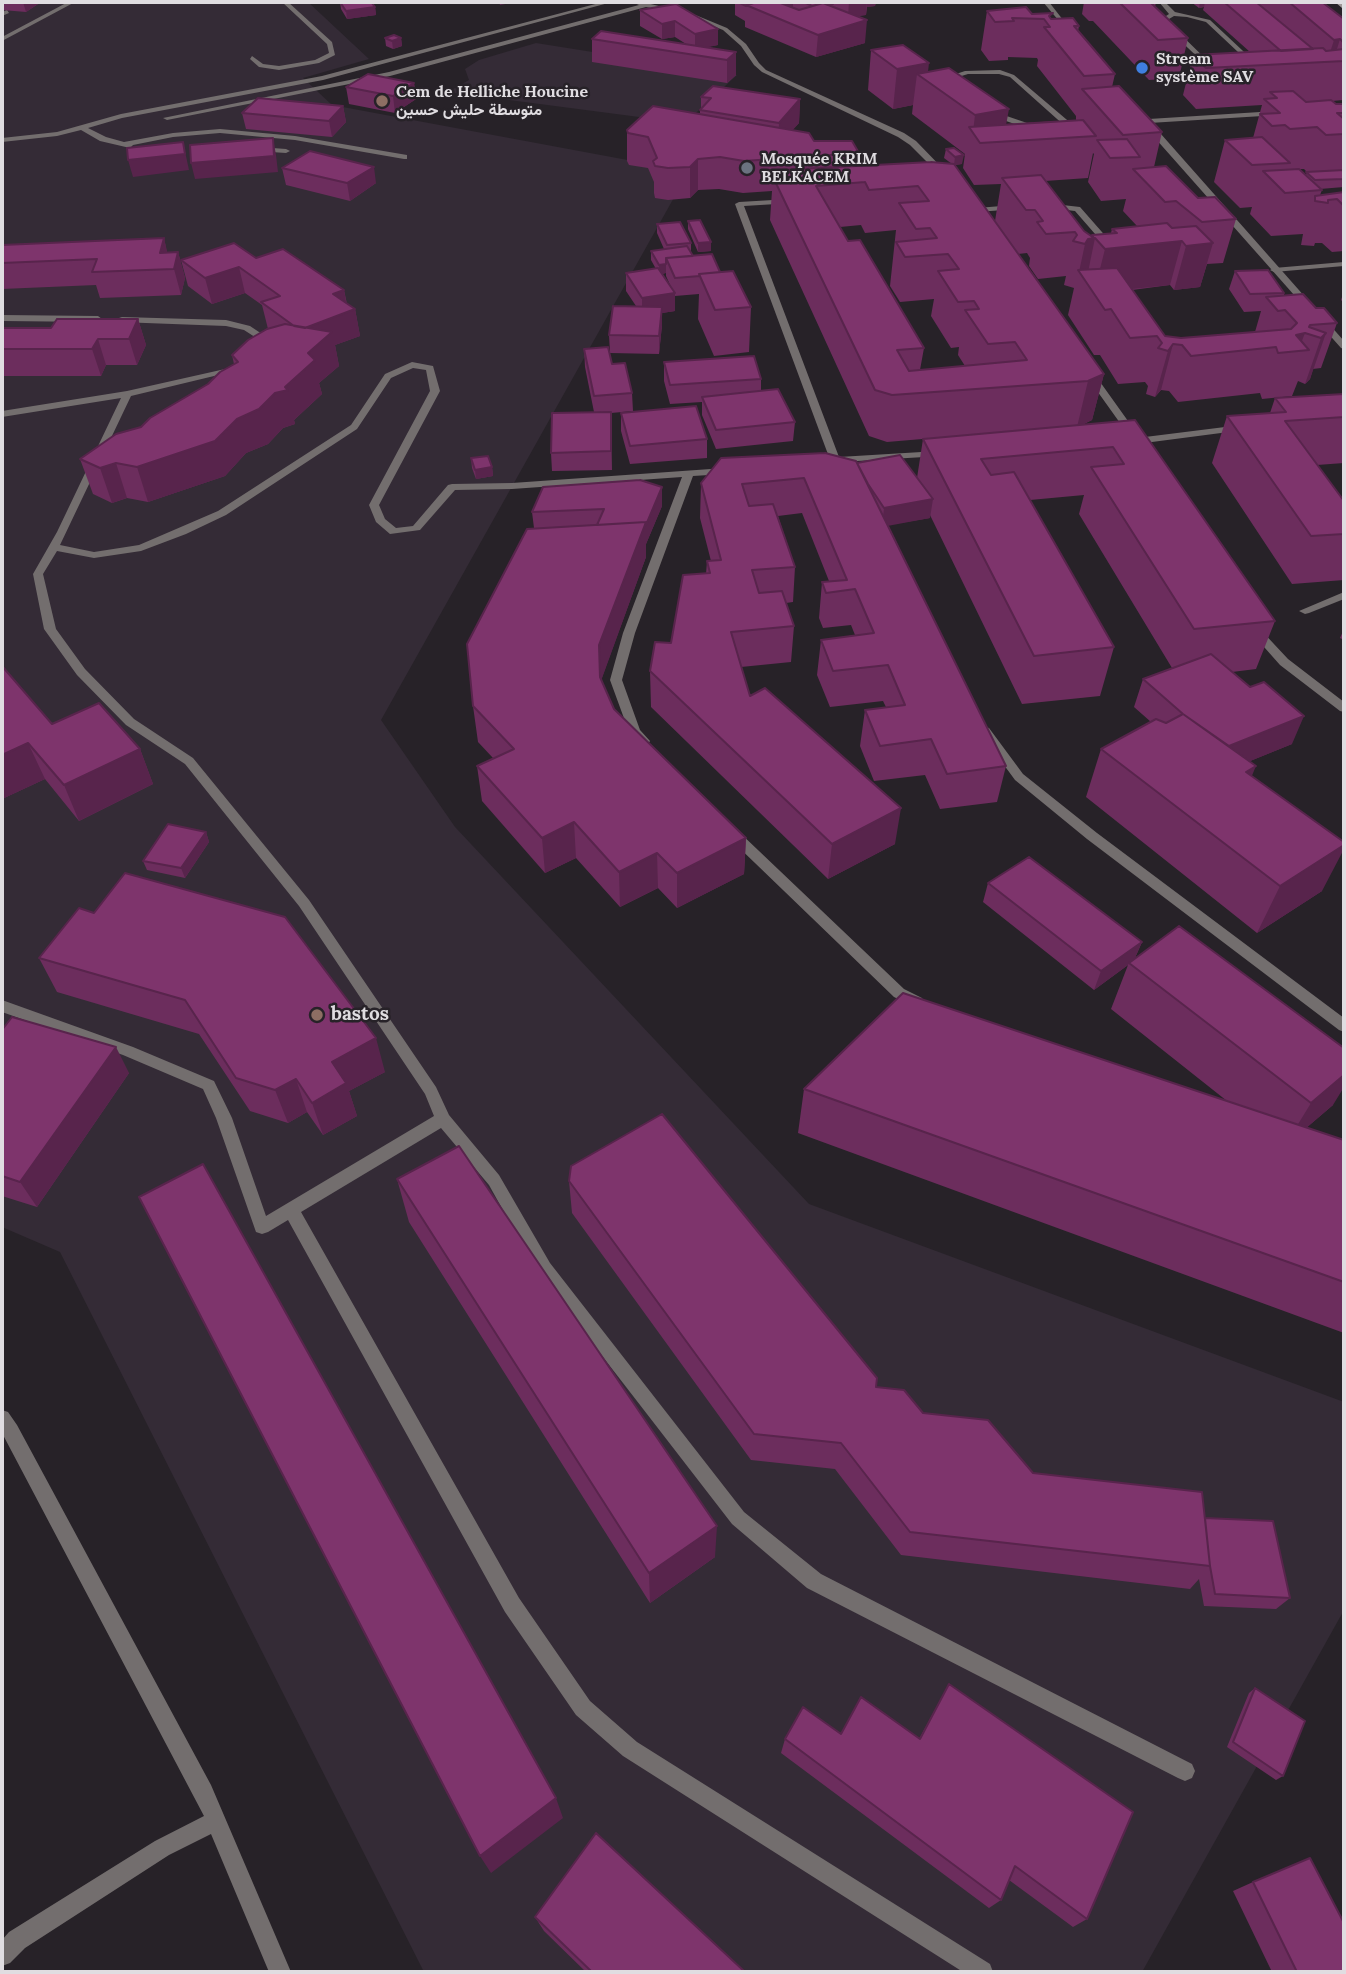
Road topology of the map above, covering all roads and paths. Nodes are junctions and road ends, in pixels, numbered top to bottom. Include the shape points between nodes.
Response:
1 (72, 2) edge
2 (285, 2) edge
3 (609, 2) edge
4 (635, 2) edge
5 (1046, 2) edge
6 (1162, 2) edge
7 (1338, 2) edge
8 (652, 3) edge
9 (1344, 6) edge
10 (1173, 14) junction
11 (2, 39) edge
12 (1079, 41) edge
13 (252, 58) dead end
14 (1262, 72) edge
15 (1219, 74) dead end
16 (959, 89) edge
17 (986, 110) edge
18 (1136, 111) edge
19 (1291, 112) edge
20 (160, 119) dead end
21 (1144, 121) junction
22 (1119, 122) edge
23 (1069, 125) junction
24 (1081, 125) edge
25 (1042, 126) edge
26 (1055, 126) edge
27 (116, 127) dead end
28 (83, 128) junction
29 (2, 140) edge
30 (121, 145) junction
31 (250, 148) edge
32 (154, 149) edge
33 (286, 151) dead end
34 (404, 158) dead end
35 (951, 182) edge
36 (808, 200) edge
37 (968, 201) edge
38 (1031, 206) edge
39 (1018, 207) edge
40 (977, 210) junction
41 (985, 221) edge
42 (1114, 250) edge
43 (1344, 264) edge
44 (1274, 270) junction
45 (2, 318) edge
46 (1344, 346) edge
47 (257, 357) edge
48 (1084, 364) edge
49 (240, 367) edge
50 (127, 394) junction
51 (2, 414) edge
52 (1248, 428) edge
53 (1137, 441) junction
54 (1123, 442) edge
55 (944, 453) edge
56 (1144, 453) edge
57 (834, 460) junction
58 (821, 461) edge
59 (741, 470) edge
60 (841, 472) edge
61 (688, 475) junction
62 (53, 548) junction
63 (1344, 595) edge
64 (1305, 611) dead end
65 (1246, 620) edge
66 (1344, 708) edge
67 (976, 718) edge
68 (653, 752) edge
69 (719, 821) edge
70 (2, 1006) edge
71 (934, 1010) edge
72 (1344, 1026) edge
73 (443, 1119) junction
74 (291, 1210) junction
75 (2, 1418) edge
76 (1185, 1771) dead end
77 (215, 1821) junction
78 (2, 1955) edge
79 (280, 1972) edge
80 (982, 1972) edge

1 - 11 street
2 - 13 street via 330,43 333,54 317,62 279,68 261,66
3 - 28 street via 373,66 121,116
4 - 8 street
5 - 12 street
6 - 10 street
7 - 9 main road
8 - 20 street via 390,74
8 - 35 street via 725,29 764,71 901,135
10 - 14 street via 1208,21
10 - 15 street via 1166,18 1168,26
16 - 23 street via 950,83 952,77 1000,72 1012,76
17 - 25 street via 1029,126
18 - 21 street
19 - 21 street
21 - 22 street
21 - 44 street
23 - 24 street
23 - 26 street
27 - 28 street
28 - 29 street
28 - 30 street
30 - 32 street
30 - 34 street via 220,131 295,138
31 - 33 street
36 - 57 street via 739,204
37 - 40 street
38 - 42 street via 1077,209
39 - 40 street
40 - 41 street
43 - 44 street
44 - 46 street
45 - 47 street via 226,323 262,338 266,347
48 - 53 street
49 - 50 street
50 - 51 street
50 - 62 street
52 - 53 street
53 - 54 street
53 - 56 street
55 - 57 street
57 - 58 street
57 - 60 street
59 - 61 street
61 - 62 street via 452,487 416,528 394,533 380,520 374,505 435,391 430,368 412,365 388,376 354,427 222,513 141,548 94,555
61 - 68 street via 616,680 635,732
62 - 73 street via 38,573 50,629 80,672 130,722 189,761 304,903 432,1091
63 - 64 street
65 - 66 street via 1284,663
67 - 72 street via 1019,777
69 - 71 street via 899,993
70 - 74 street via 209,1086 262,1227
73 - 74 street
73 - 76 street via 494,1180 544,1268 738,1518 814,1581
74 - 80 street via 512,1605 583,1708 630,1749
75 - 77 street via 204,1792
77 - 78 street via 151,1855 17,1940
77 - 79 street

